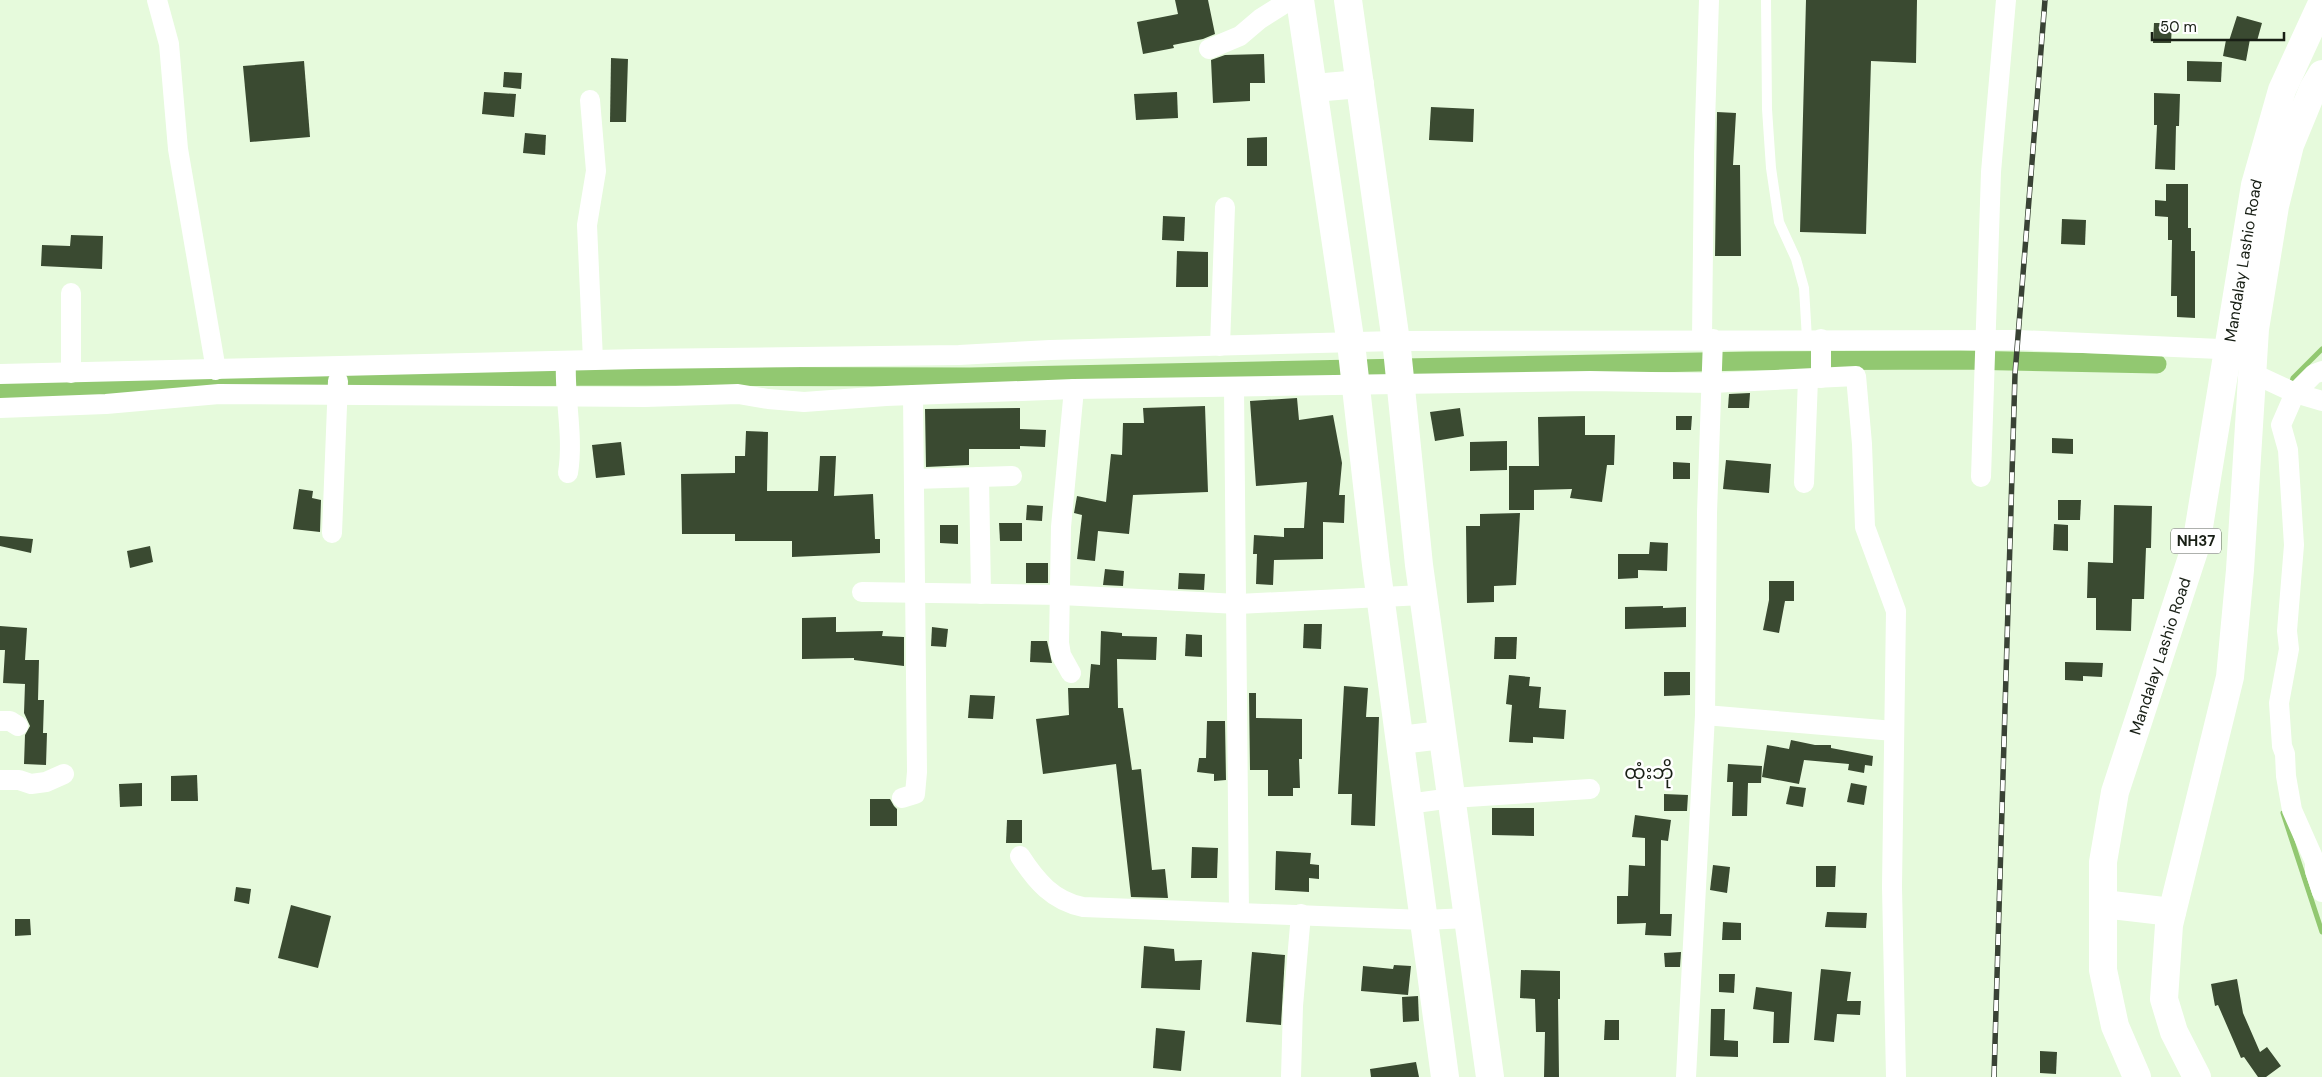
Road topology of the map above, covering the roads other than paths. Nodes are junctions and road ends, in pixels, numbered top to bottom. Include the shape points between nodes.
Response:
1 (157, 0) edge
2 (1290, 0) edge
3 (1300, 0) edge
4 (1348, 0) edge
5 (1709, 0) edge
6 (1766, 0) edge
7 (2006, 0) edge
8 (2322, 3) edge
9 (1209, 49) dead end
10 (2322, 74) edge
11 (1360, 84) junction
12 (1314, 88) junction
13 (590, 100) dead end
14 (1225, 207) dead end
15 (71, 293) dead end
16 (1709, 341) junction
17 (1816, 341) junction
18 (1397, 345) junction
19 (1220, 346) junction
20 (2227, 348) junction
21 (1984, 352) junction
22 (593, 360) junction
23 (1354, 363) junction
24 (2258, 369) junction
25 (216, 370) junction
26 (2322, 371) edge
27 (71, 373) junction
28 (0, 374) edge
29 (1817, 374) junction
30 (566, 377) junction
31 (1712, 378) junction
32 (1401, 380) junction
33 (338, 381) junction
34 (1234, 387) junction
35 (1074, 389) junction
36 (2295, 393) junction
37 (913, 395) junction
38 (2322, 401) edge
39 (0, 408) edge
40 (568, 473) dead end
41 (1012, 476) dead end
42 (979, 477) junction
43 (1980, 477) dead end
44 (914, 479) junction
45 (1804, 483) dead end
46 (332, 533) dead end
47 (862, 592) dead end
48 (916, 593) junction
49 (981, 594) junction
50 (1061, 595) junction
51 (1423, 595) junction
52 (1381, 598) junction
53 (1238, 604) junction
54 (1071, 673) dead end
55 (1706, 715) junction
56 (1894, 731) junction
57 (1442, 735) junction
58 (1400, 740) junction
59 (64, 774) dead end
60 (0, 780) edge
61 (1590, 789) dead end
62 (902, 798) dead end
63 (1452, 798) junction
64 (1408, 804) junction
65 (1020, 856) dead end
66 (2322, 892) edge
67 (2103, 904) junction
68 (1239, 912) junction
69 (2172, 912) junction
70 (1301, 914) junction
71 (1468, 918) junction
72 (1424, 920) junction
73 (1291, 1077) edge
74 (1445, 1077) edge
75 (1490, 1077) edge
76 (1686, 1077) edge
77 (1896, 1077) edge
78 (2137, 1077) edge
79 (2197, 1077) edge

1 - 25 street via 169,44 178,148
2 - 9 street via 1240,36
3 - 12 main road
4 - 11 main road
5 - 16 street via 1704,154
6 - 17 lane via 1771,168 1779,222 1796,259
7 - 21 street via 1992,172
8 - 20 main road, Mandalay Lashio Road / NH37 via 2282,90 2255,185
10 - 24 main road, Mandalay Lashio Road / NH37 via 2290,145 2275,206
11 - 12 main road
11 - 18 main road
12 - 23 main road
13 - 22 street via 596,171 587,225
14 - 19 street
15 - 27 street
16 - 17 street
16 - 18 street
16 - 31 street
17 - 21 street
17 - 29 street
18 - 23 street
18 - 32 main road
19 - 22 street via 959,355
19 - 23 street
20 - 21 street
20 - 24 street
20 - 67 main road, Mandalay Lashio Road / NH37 via 2196,545 2115,792 2103,862
21 - 43 street
22 - 30 street
23 - 32 street
23 - 34 street
23 - 52 main road
24 - 36 street
24 - 69 main road, Mandalay Lashio Road / NH37 via 2230,677
25 - 27 street
25 - 33 street
26 - 36 street via 2314,374
27 - 28 street
29 - 31 street
29 - 45 street
29 - 56 street via 1856,376 1865,527 1896,611
30 - 33 street
30 - 33 street
30 - 37 street via 645,397 738,394 804,402
30 - 40 street via 571,440
31 - 32 street
31 - 55 street
32 - 51 main road
33 - 39 street via 106,404
33 - 46 street
34 - 35 street
34 - 53 street
35 - 37 street
35 - 50 street via 1061,527
36 - 38 street
36 - 66 street via 2282,425 2288,450 2294,545 2287,631 2289,649 2279,703 2292,810 2315,862
37 - 44 street
41 - 42 street
42 - 44 street
42 - 49 street
44 - 48 street
47 - 48 street
48 - 49 street
48 - 62 street via 916,786 915,794
49 - 50 street
50 - 53 street
50 - 54 street via 1059,643
51 - 52 street
51 - 57 main road
52 - 53 street
52 - 58 main road
53 - 68 street
55 - 56 street
55 - 76 street
56 - 77 street via 1892,887
57 - 58 main road
57 - 63 main road
58 - 64 main road
59 - 60 street via 31,784 20,780
61 - 63 street
63 - 64 street
63 - 71 main road
64 - 72 main road
65 - 68 street via 1036,880 1070,904
67 - 69 main road
67 - 78 main road, Mandalay Lashio Road / NH37 via 2103,970 2115,1026
68 - 70 street
69 - 79 main road, Mandalay Lashio Road / NH37 via 2164,1000 2174,1032
70 - 72 street
70 - 73 street
71 - 72 street
71 - 75 main road
72 - 74 main road

